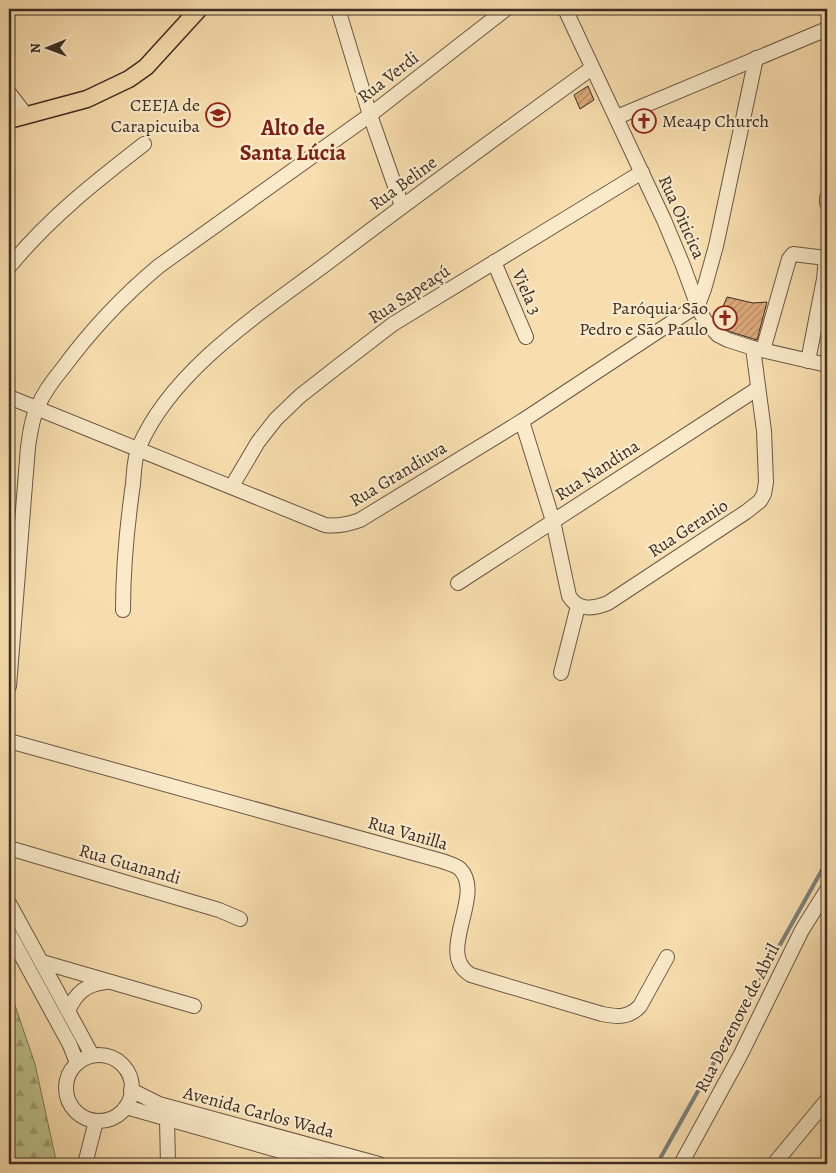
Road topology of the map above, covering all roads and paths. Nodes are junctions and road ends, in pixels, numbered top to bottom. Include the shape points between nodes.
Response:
1 (200, 9) edge
2 (338, 9) edge
3 (506, 9) edge
4 (566, 9) edge
5 (827, 28) edge
6 (756, 58) junction
7 (592, 68) junction
8 (9, 93) edge
9 (26, 115) junction
10 (370, 115) junction
11 (616, 118) junction
12 (9, 120) edge
13 (144, 144) dead end
14 (642, 172) junction
15 (827, 198) edge
16 (827, 203) edge
17 (402, 206) junction
18 (826, 258) edge
19 (494, 262) junction
20 (9, 267) edge
21 (698, 305) junction
22 (526, 337) dead end
23 (758, 349) junction
24 (808, 361) junction
25 (827, 365) edge
26 (757, 389) junction
27 (9, 397) edge
28 (37, 408) junction
29 (522, 421) junction
30 (138, 449) junction
31 (232, 486) junction
32 (553, 521) junction
33 (458, 583) dead end
34 (578, 606) junction
35 (122, 610) dead end
36 (561, 672) dead end
37 (9, 686) edge
38 (9, 741) edge
39 (9, 848) edge
40 (827, 890) edge
41 (9, 903) edge
42 (240, 919) dead end
43 (9, 933) edge
44 (667, 957) dead end
45 (42, 962) junction
46 (109, 981) junction
47 (194, 1006) dead end
48 (68, 1011) junction
49 (92, 1055) junction
50 (77, 1063) junction
51 (131, 1090) junction
52 (827, 1100) edge
53 (126, 1107) junction
54 (167, 1120) junction
55 (96, 1121) junction
56 (277, 1150) junction
57 (85, 1164) edge
58 (168, 1164) edge
59 (277, 1164) edge
60 (326, 1164) edge
61 (379, 1164) edge
62 (681, 1164) edge
63 (774, 1164) edge

1 - 9 main road via 146,67 130,79 87,99
2 - 10 street
3 - 10 street, Rua Verdi
4 - 7 street, Rua Oiticica
5 - 6 street
6 - 11 street
6 - 21 street via 716,246
7 - 11 street, Rua Oiticica
7 - 17 street, Rua Beline
8 - 9 street
9 - 12 main road
10 - 17 street
10 - 28 street, Rua Verdi via 193,240 138,283 74,353 47,388
11 - 14 street, Rua Oiticica
13 - 20 street via 53,218
14 - 19 street, Rua Sapeaçú
14 - 21 street, Rua Oiticica
15 - 16 street
17 - 30 street, Rua Beline via 238,330 188,374
18 - 23 street via 793,254 789,259
18 - 24 street
19 - 22 street, Viela 3
19 - 31 street, Rua Sapeaçú via 393,324 300,396 258,442
21 - 23 street, Rua Oiticica via 718,336
21 - 29 street, Rua Grandiuva
23 - 24 street, Rua Oiticica
23 - 26 street, Rua Geranio
24 - 25 street, Rua Oiticica
26 - 32 street, Rua Nandina
26 - 34 street, Rua Geranio via 766,461 766,482 760,501 608,603 594,607
27 - 28 street, Rua Grandiuva
28 - 30 street, Rua Grandiuva
28 - 37 street, Rua Verdi via 28,447
29 - 31 street, Rua Grandiuva via 360,520 342,525 325,525
29 - 32 street
30 - 31 street, Rua Grandiuva
30 - 35 street via 124,550
32 - 33 street, Rua Nandina
32 - 34 street via 566,587 572,602
34 - 36 street
38 - 44 street, Rua Vanilla via 432,858 460,869 465,878 466,900 456,948 460,966 471,975 602,1014 626,1016 640,1006
39 - 42 street, Rua Guanandi
40 - 62 street, Rua Dezenove de Abril via 802,930 742,1054
41 - 45 street
43 - 50 street
45 - 46 street
45 - 48 street
46 - 47 street
46 - 48 street via 82,989
48 - 49 street
49 - 50 street
49 - 51 street via 106,1055 124,1066 130,1074
50 - 55 street via 67,1081 69,1101 76,1111
51 - 53 street
51 - 61 street, Avenida Carlos Wada via 159,1104
52 - 63 street
53 - 54 street, Avenida Carlos Wada
53 - 55 street via 118,1115
54 - 56 street, Avenida Carlos Wada
54 - 58 street
55 - 57 street
56 - 59 street
56 - 60 street, Avenida Carlos Wada

